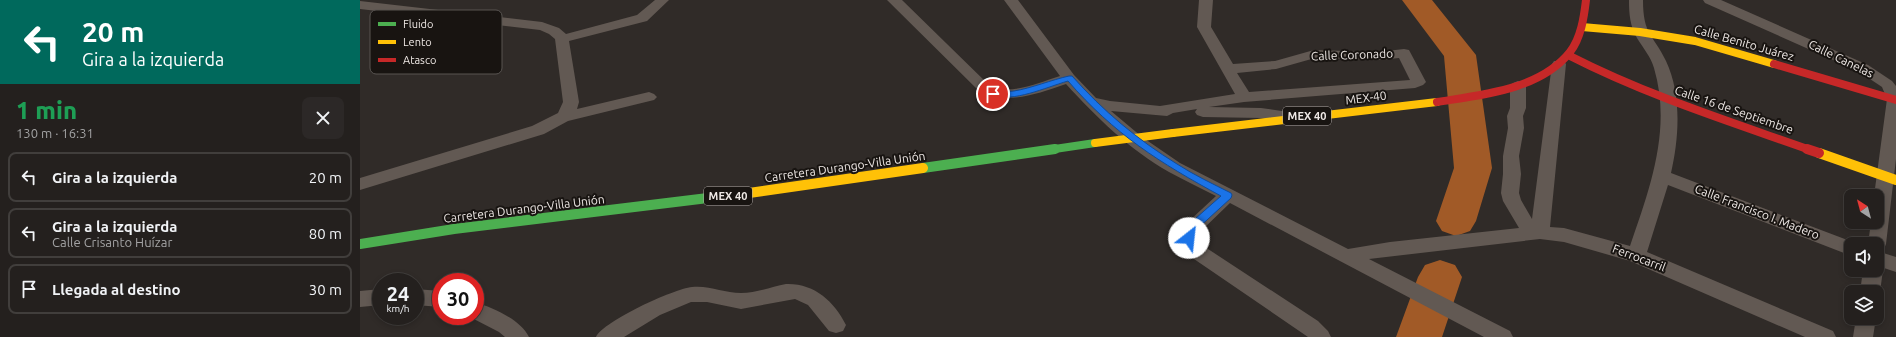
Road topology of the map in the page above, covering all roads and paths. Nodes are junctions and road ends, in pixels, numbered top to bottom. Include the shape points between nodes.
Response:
1 (662, 0) edge
2 (894, 0) edge
3 (1011, 0) edge
4 (1206, 0) edge
5 (1575, 0) edge
6 (1636, 0) edge
7 (1710, 0) edge
8 (360, 5) edge
9 (1585, 7) edge
10 (403, 10) edge
11 (502, 21) edge
12 (1582, 27) junction
13 (1640, 32) junction
14 (562, 39) junction
15 (1564, 60) junction
16 (1228, 69) junction
17 (1069, 78) junction
18 (1518, 86) junction
19 (649, 97) dead end
20 (1244, 97) junction
21 (1668, 99) junction
22 (1896, 100) edge
23 (1090, 101) junction
24 (1156, 111) junction
25 (563, 117) junction
26 (1299, 118) junction
27 (1095, 143) joint
28 (1662, 176) junction
29 (1890, 178) edge
30 (360, 184) edge
31 (1228, 195) junction
32 (1540, 232) junction
33 (1878, 237) edge
34 (360, 244) edge
35 (1844, 245) edge
36 (1636, 255) junction
37 (1346, 256) junction
38 (1884, 261) edge
39 (1896, 265) edge
40 (372, 298) edge
41 (360, 299) edge
42 (484, 315) edge
43 (836, 325) dead end
44 (1865, 325) edge
45 (519, 337) edge
46 (606, 337) edge
47 (1321, 337) edge
48 (1503, 337) edge
49 (1826, 337) edge
50 (1863, 337) edge

1 - 14 street via 642,18
2 - 17 street via 993,94 1018,93
3 - 17 street
4 - 16 street via 1204,27
5 - 9 street
6 - 13 street
7 - 22 street, Calle Canelas via 1863,68 1887,84
8 - 10 street
9 - 12 main road
11 - 14 street via 542,26 556,31
12 - 13 main road, Calle Benito Juárez
12 - 15 main road
13 - 21 street via 1661,65
13 - 22 main road, Calle Benito Juárez via 1695,41
14 - 25 street via 571,102
15 - 18 main road, MEX 40 via 1532,81
15 - 21 main road, Calle 16 de Septiembre
15 - 32 street
16 - 20 street
16 - 20 street, Calle Coronado via 1276,66 1314,54 1378,56 1404,53 1418,82 1410,85
17 - 23 street
18 - 26 main road, MEX-40 / MEX 40 via 1442,101
18 - 32 street via 1510,193 1527,225
19 - 25 street
20 - 24 street
21 - 28 street via 1670,119
21 - 29 main road, Calle 16 de Septiembre
22 - 29 street
23 - 24 street
23 - 31 street via 1136,141 1174,167
24 - 26 street via 1261,113
25 - 30 street via 538,130
26 - 27 main road, MEX-40 / MEX 40, bridge
27 - 34 main road, Carretera Durango-Villa Unión / MEX 40 via 742,194 454,229
28 - 35 street, Calle Francisco I. Madero
28 - 36 street
29 - 33 street
31 - 37 street
31 - 47 street via 1191,228 1189,238 1193,247 1311,326
32 - 36 street, Ferrocarril via 1564,235
32 - 37 street, Ferrocarril
36 - 49 street, Ferrocarril
37 - 48 street
38 - 39 street
40 - 41 street
42 - 45 street via 506,326
43 - 46 street via 811,297 800,293 785,292 755,300 739,301 701,294 685,295 667,302
44 - 50 street

